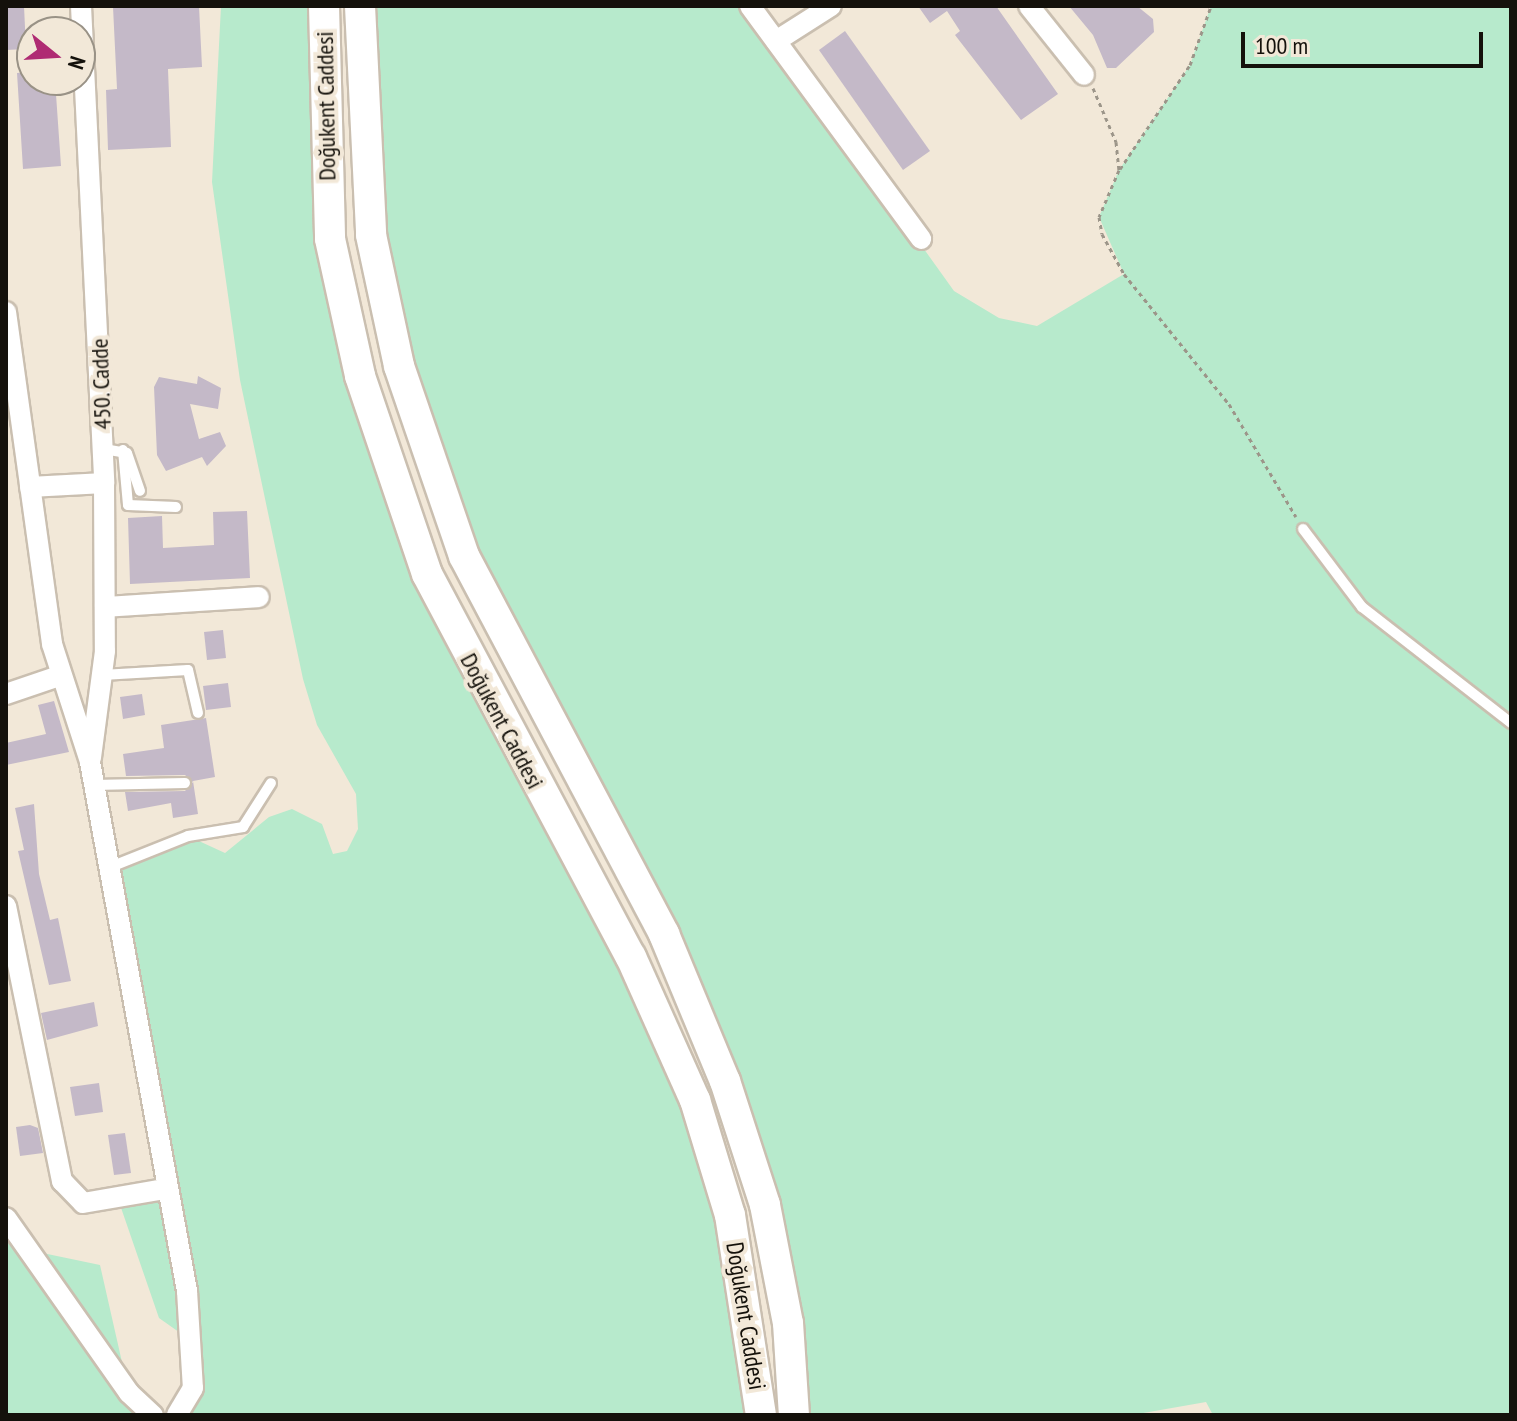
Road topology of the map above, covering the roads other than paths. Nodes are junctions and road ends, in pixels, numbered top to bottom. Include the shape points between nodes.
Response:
1 (81, 6) edge
2 (324, 6) edge
3 (360, 6) edge
4 (750, 6) edge
5 (831, 6) edge
6 (1029, 6) edge
7 (776, 41) junction
8 (1084, 75) road end
9 (921, 239) dead end
10 (6, 312) edge
11 (113, 449) junction
12 (104, 483) junction
13 (30, 487) junction
14 (140, 491) dead end
15 (176, 507) dead end
16 (1303, 529) road end
17 (259, 597) dead end
18 (105, 607) junction
19 (102, 675) junction
20 (59, 676) junction
21 (6, 694) edge
22 (198, 713) dead end
23 (1511, 723) edge
24 (90, 762) junction
25 (185, 783) dead end
26 (271, 783) dead end
27 (94, 785) junction
28 (108, 868) junction
29 (6, 906) edge
30 (164, 1189) junction
31 (6, 1218) edge
32 (153, 1415) edge
33 (177, 1415) edge
34 (761, 1415) edge
35 (794, 1415) edge

1 - 11 street, 450. Cadde
2 - 34 main road, Doğukent Caddesi via 330,239 360,376 427,574 631,957 695,1100 730,1215
3 - 35 main road, Doğukent Caddesi via 371,235 399,366 464,556 664,934 725,1081 765,1205 788,1323
4 - 7 street
5 - 7 street
6 - 8 street
7 - 9 street
10 - 13 street
11 - 12 street, 450. Cadde
11 - 14 lane
11 - 15 lane via 128,505
12 - 13 street
12 - 18 street, 450. Cadde
13 - 20 street
16 - 23 lane via 1362,607
17 - 18 street
18 - 19 street, 450. Cadde
19 - 22 lane via 188,670
19 - 24 street, 450. Cadde
20 - 21 street
20 - 24 street
24 - 27 street
25 - 27 lane
26 - 28 lane via 243,827 188,836
27 - 28 street
28 - 30 street
29 - 30 street via 62,1181 83,1203
30 - 33 street via 194,1356 193,1388
31 - 32 street via 129,1393

